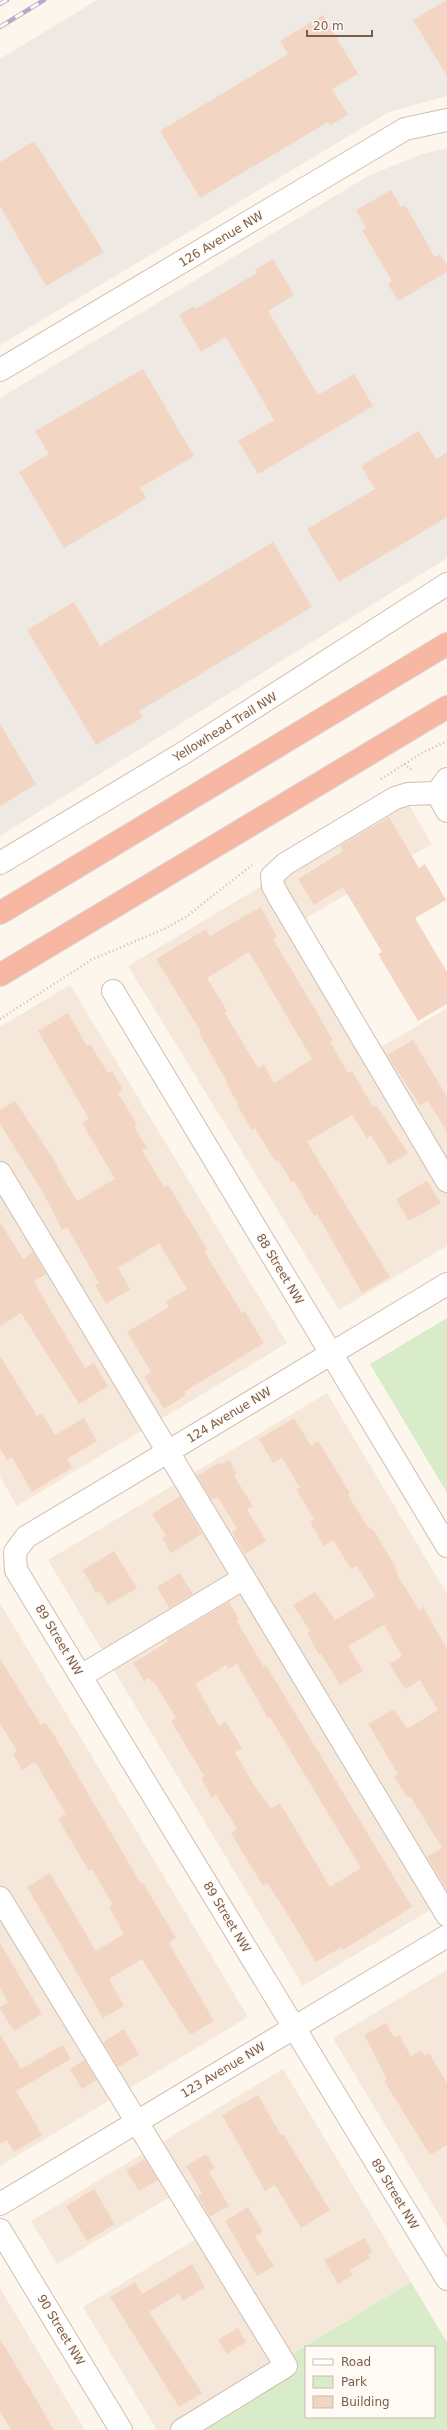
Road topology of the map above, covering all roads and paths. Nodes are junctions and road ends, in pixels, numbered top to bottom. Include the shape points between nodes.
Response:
1 (447, 120) edge
2 (0, 370) edge
3 (447, 584) edge
4 (447, 644) edge
5 (447, 707) edge
6 (447, 741) edge
7 (380, 780) dead end
8 (444, 795) edge
9 (0, 863) edge
10 (253, 864) dead end
11 (0, 913) edge
12 (0, 974) edge
13 (113, 991) dead end
14 (0, 1019) edge
15 (0, 1173) edge
16 (447, 1181) edge
17 (447, 1284) edge
18 (330, 1354) junction
19 (167, 1453) junction
20 (447, 1546) edge
21 (15, 1552) joint
22 (244, 1578) junction
23 (81, 1676) junction
24 (0, 1898) edge
25 (447, 1915) edge
26 (447, 1936) edge
27 (294, 2028) junction
28 (136, 2122) junction
29 (0, 2204) edge
30 (0, 2230) edge
31 (447, 2279) edge
32 (121, 2430) edge
33 (182, 2430) edge

1 - 2 street, 126 Avenue NW via 405,129
3 - 9 street, Yellowhead Trail NW via 185,752
4 - 11 highway
5 - 12 highway
6 - 7 path via 422,753
8 - 16 street via 408,794 395,798 285,864 272,876 273,886 279,897
10 - 14 path via 186,917 91,960
13 - 18 street, 88 Street NW
15 - 19 street
17 - 18 street, 124 Avenue NW
18 - 19 street, 124 Avenue NW
18 - 20 street, 88 Street NW
19 - 21 street, 124 Avenue NW via 26,1537
19 - 22 street
21 - 23 street, 89 Street NW via 16,1570
22 - 23 street
22 - 25 street
23 - 27 street, 89 Street NW
24 - 28 street
26 - 27 street, 123 Avenue NW
27 - 28 street, 123 Avenue NW
27 - 31 street, 89 Street NW
28 - 29 street, 123 Avenue NW
28 - 33 street via 286,2366
30 - 32 street, 90 Street NW

